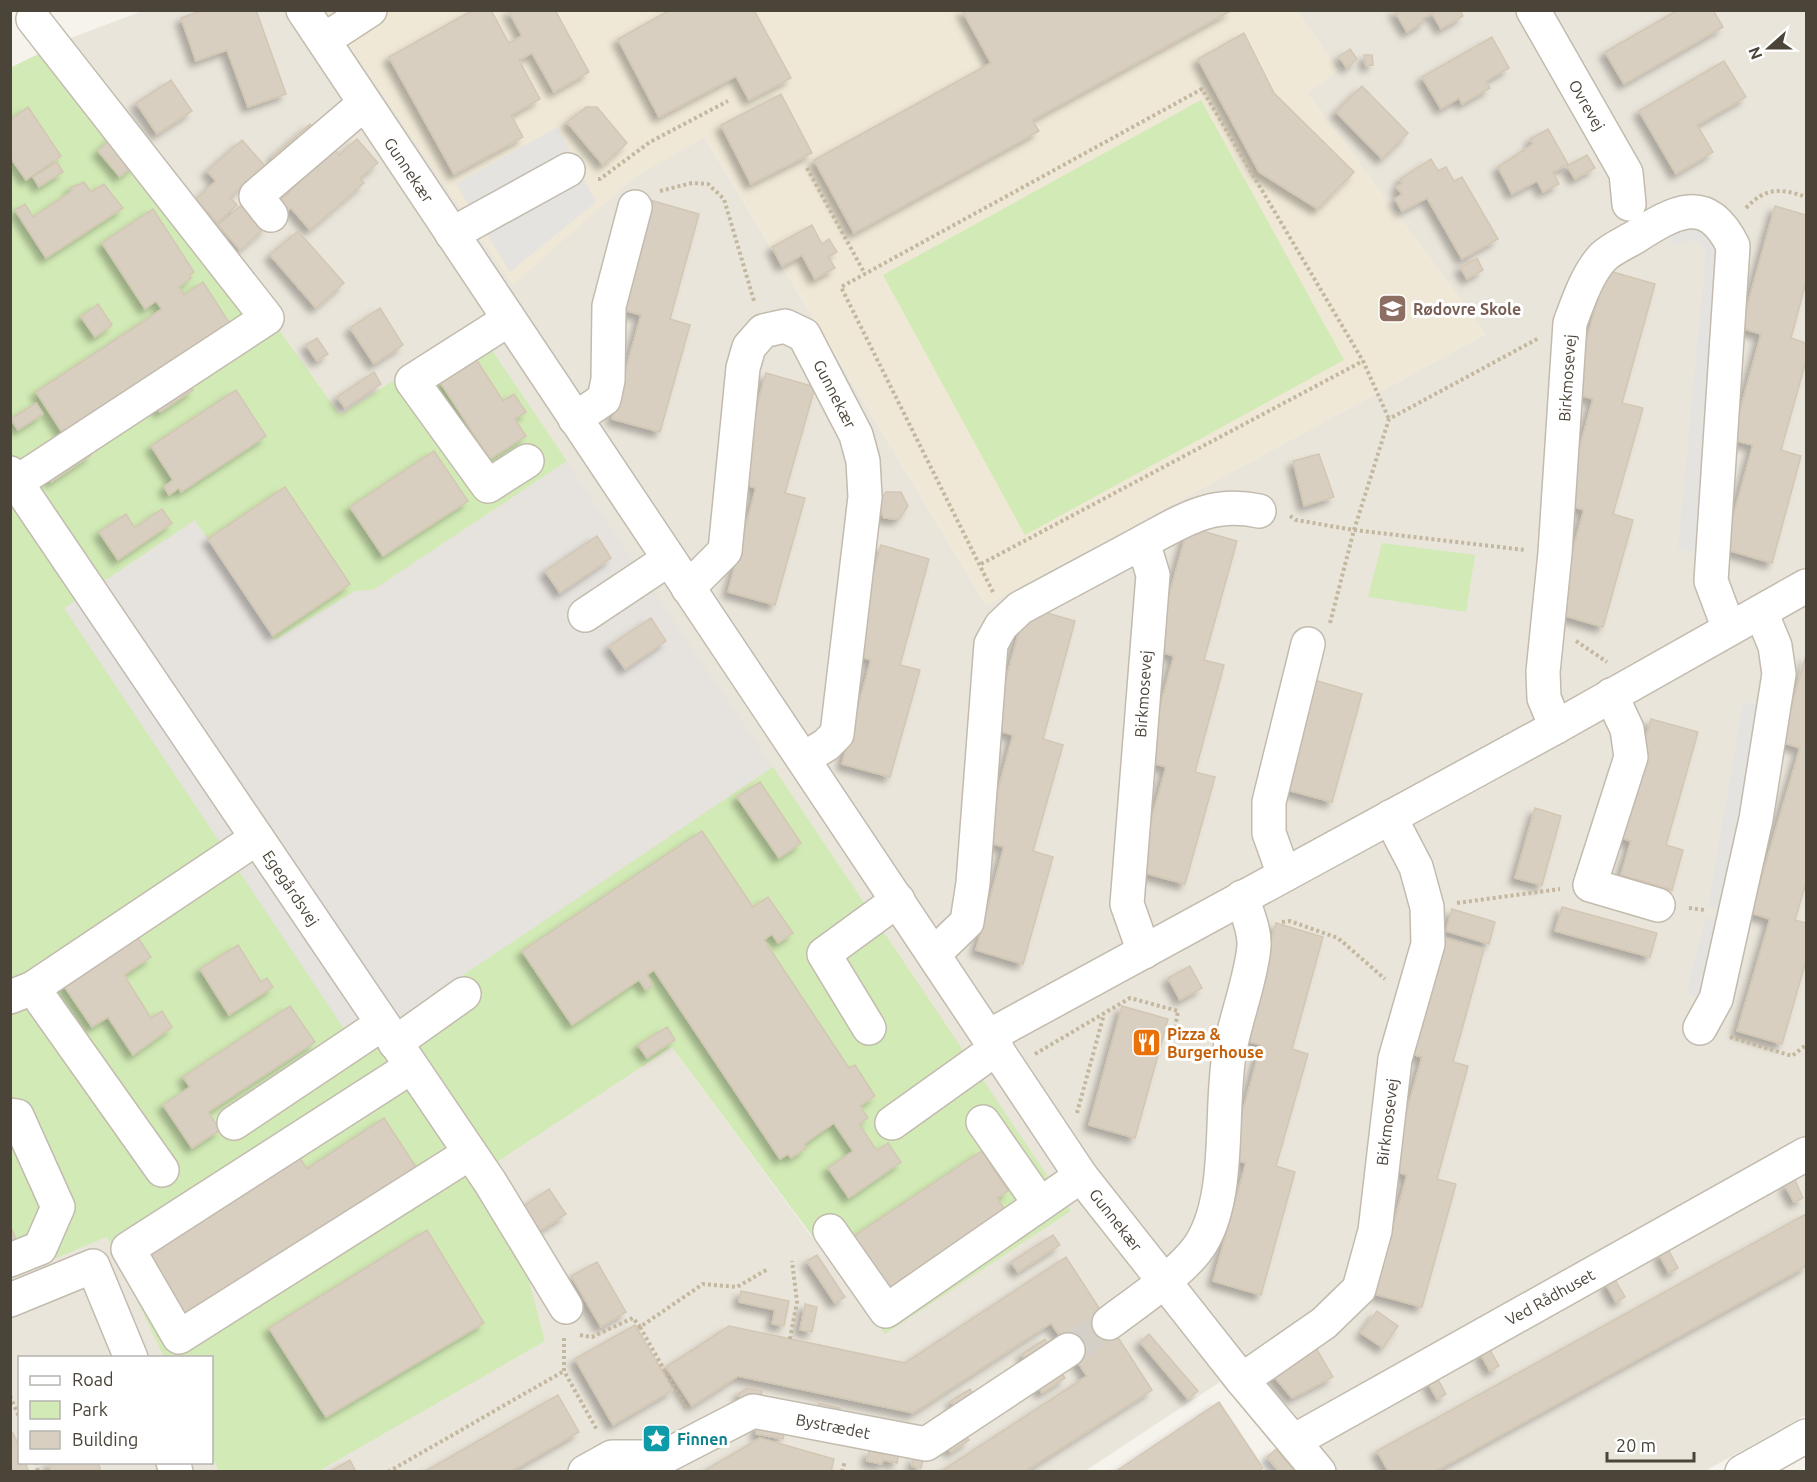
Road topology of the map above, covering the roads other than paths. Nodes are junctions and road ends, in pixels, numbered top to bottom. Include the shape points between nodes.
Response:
1 (303, 10) edge
2 (370, 10) edge
3 (1533, 10) edge
4 (32, 19) edge
5 (324, 40) junction
6 (365, 104) junction
7 (568, 170) road end
8 (1629, 204) dead end
9 (635, 207) road end
10 (272, 215) dead end
11 (452, 234) junction
12 (508, 320) junction
13 (575, 419) junction
14 (527, 461) dead end
15 (14, 478) edge
16 (1259, 509) road end
17 (1143, 542) junction
18 (669, 560) junction
19 (1806, 586) edge
20 (688, 588) junction
21 (1761, 612) junction
22 (585, 615) dead end
23 (1729, 629) junction
24 (1308, 644) road end
25 (1623, 689) junction
26 (1556, 727) junction
27 (803, 759) junction
28 (1390, 817) junction
29 (257, 838) junction
30 (1284, 875) junction
31 (898, 900) junction
32 (1658, 904) road end
33 (1247, 911) junction
34 (1144, 951) junction
35 (934, 954) junction
36 (22, 992) edge
37 (464, 994) dead end
38 (869, 1028) dead end
39 (1700, 1028) road end
40 (993, 1042) junction
41 (396, 1044) junction
42 (10, 1115) edge
43 (892, 1122) dead end
44 (982, 1122) dead end
45 (234, 1123) dead end
46 (470, 1153) junction
47 (1806, 1154) edge
48 (162, 1170) dead end
49 (1081, 1176) junction
50 (1040, 1204) junction
51 (830, 1231) dead end
52 (10, 1260) edge
53 (1163, 1281) junction
54 (10, 1300) edge
55 (565, 1319) road end
56 (1109, 1323) tunnel mouth
57 (1068, 1350) tunnel mouth
58 (130, 1356) edge
59 (1242, 1380) junction
60 (1806, 1436) edge
61 (1294, 1440) junction
62 (598, 1464) edge
63 (1748, 1470) edge
64 (1319, 1472) edge

1 - 5 street, Gunnekær
2 - 5 street
3 - 8 street, Ovrevej via 1626,173
4 - 15 street via 267,318
5 - 6 street, Gunnekær
6 - 10 street via 256,196
6 - 11 street, Gunnekær
7 - 11 street
9 - 13 street via 609,306 604,399
11 - 12 street, Gunnekær
12 - 13 street, Gunnekær
12 - 14 street via 412,381 488,486
13 - 18 street, Gunnekær
15 - 29 street, Egegårdsvej
16 - 17 street via 1214,509
17 - 34 street, Birkmosevej via 1152,575 1127,904
17 - 35 street via 1020,608 1001,626 991,644 967,922
18 - 20 street, Gunnekær
18 - 22 street
19 - 21 street
20 - 27 street, Gunnekær
20 - 27 street, Gunnekær via 724,551 743,368 749,347 763,331 784,326 804,335 856,435 863,461 865,497 837,734
21 - 23 street
21 - 39 street via 1776,646 1779,674 1756,819 1735,914 1716,999
23 - 25 street
23 - 26 street, Birkmosevej via 1711,581 1733,246 1726,230 1714,218 1682,210 1604,256 1582,292 1570,323 1556,553 1543,672 1544,698
24 - 30 street via 1269,802 1269,833
25 - 26 street
25 - 32 street via 1631,757 1590,885
26 - 28 street
27 - 31 street, Gunnekær
28 - 30 street
28 - 59 street, Birkmosevej via 1416,867 1427,907 1428,944 1395,1059 1375,1231 1359,1289 1324,1323
29 - 36 street
29 - 41 street, Egegårdsvej
30 - 33 street
31 - 35 street, Gunnekær
31 - 38 street via 824,954
33 - 34 street
33 - 53 street via 1254,946 1229,1051 1218,1192 1202,1244
34 - 40 street
35 - 40 street, Gunnekær
36 - 48 street
37 - 41 street
40 - 43 street
40 - 49 street, Gunnekær
41 - 45 street
41 - 46 street, Egegårdsvej
41 - 46 street via 128,1249 179,1337
42 - 52 street via 17,1116 58,1207 40,1248
44 - 50 street
46 - 55 street, Egegårdsvej
47 - 61 street, Ved Rådhuset
49 - 50 street
49 - 53 street, Gunnekær
50 - 51 street via 886,1311
53 - 56 street
53 - 59 street, Gunnekær
54 - 58 street via 93,1266
57 - 62 street, Bystrædet via 926,1444 753,1411 664,1457
59 - 61 street, Gunnekær
60 - 63 street
61 - 64 street, Gunnekær

